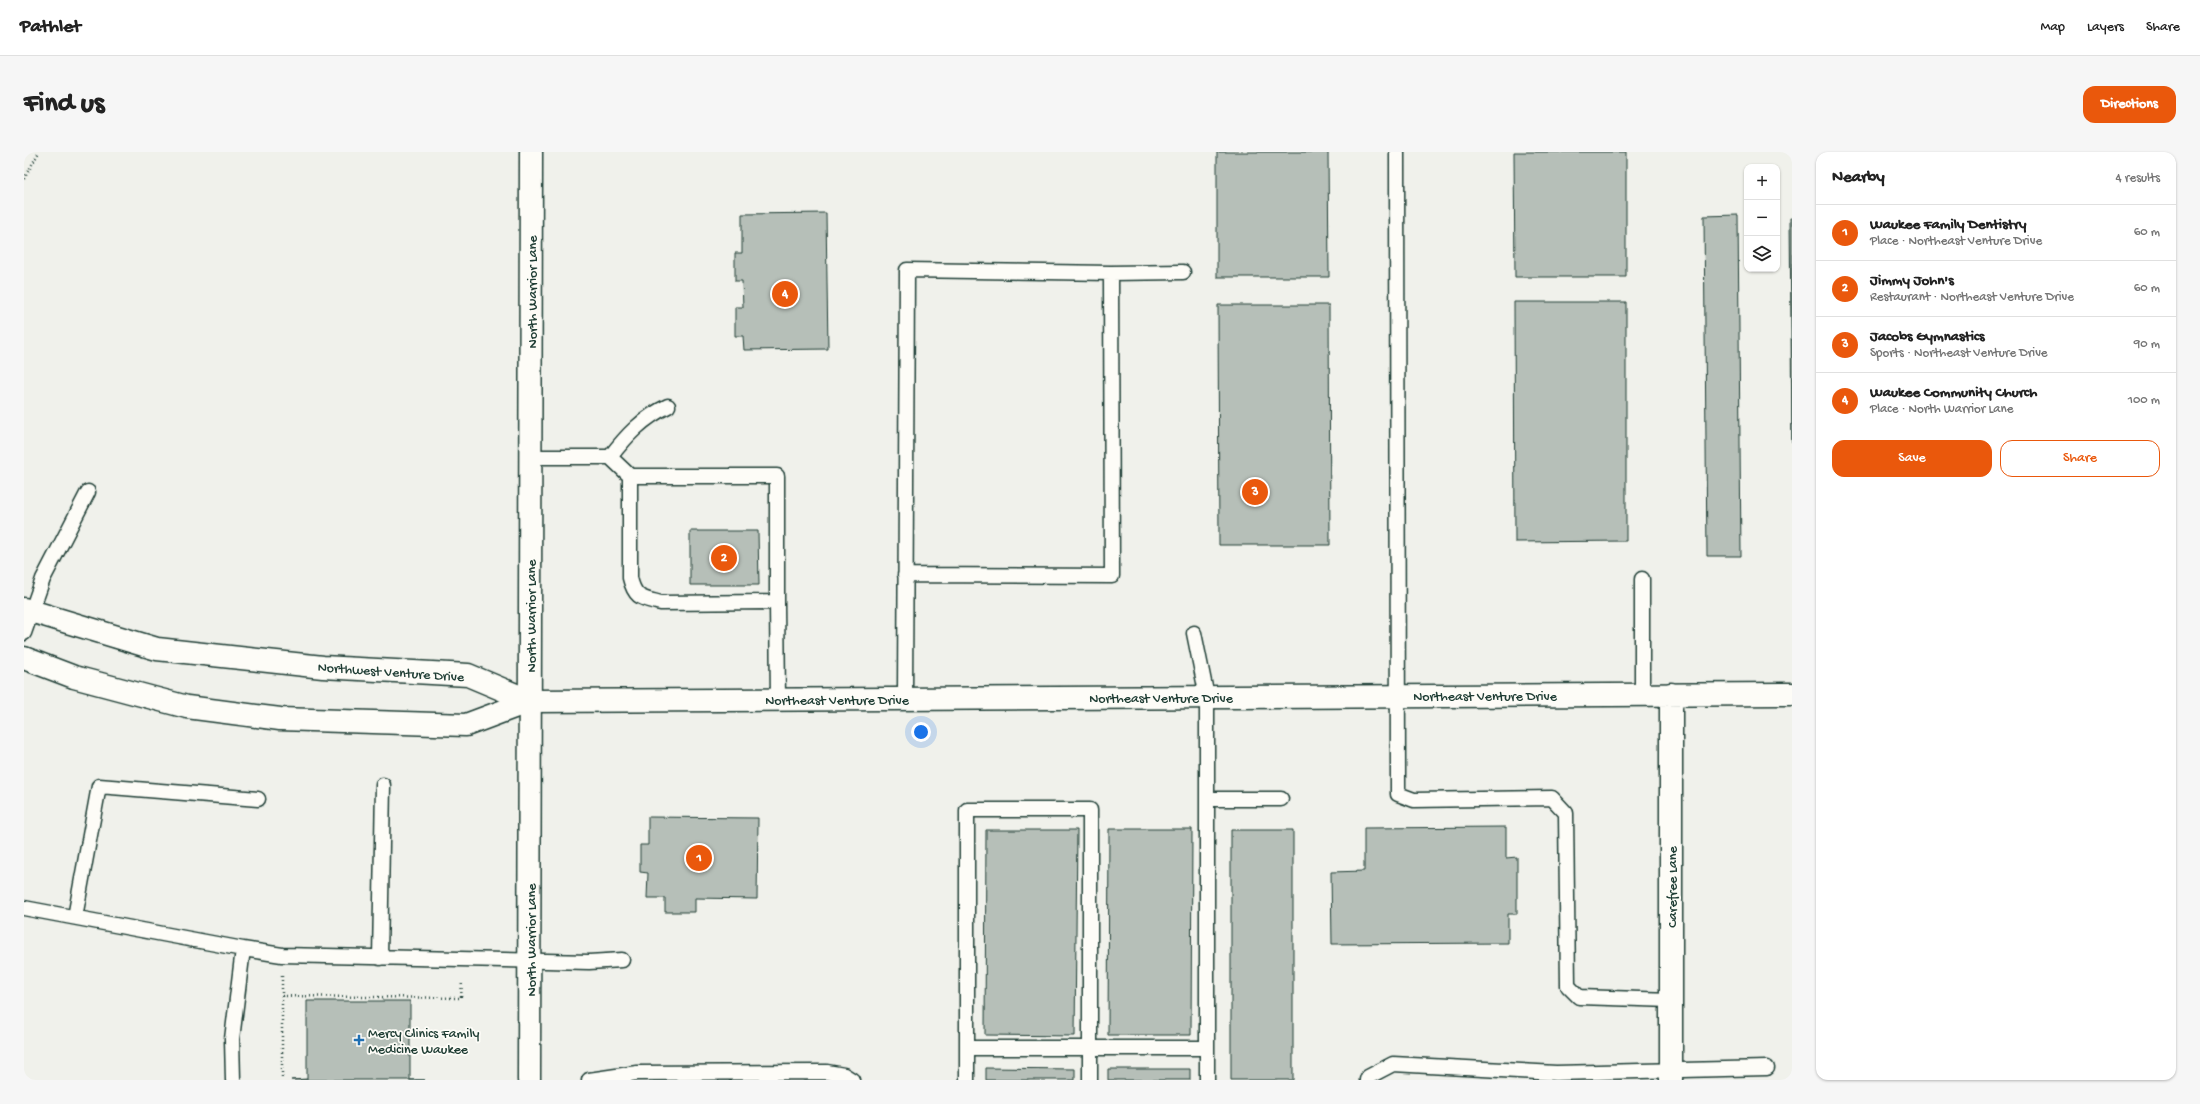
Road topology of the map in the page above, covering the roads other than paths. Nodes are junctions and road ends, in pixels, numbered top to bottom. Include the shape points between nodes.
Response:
1 (531, 152) edge
2 (1397, 152) edge
3 (1183, 272) dead end
4 (1111, 274) junction
5 (668, 406) dead end
6 (530, 457) junction
7 (610, 457) junction
8 (630, 476) junction
9 (88, 492) dead end
10 (905, 575) junction
11 (1642, 579) dead end
12 (777, 602) junction
13 (26, 618) edge
14 (1194, 633) dead end
15 (24, 658) edge
16 (1642, 694) junction
17 (1671, 694) junction
18 (1792, 694) edge
19 (1399, 696) junction
20 (1207, 697) junction
21 (905, 699) junction
22 (778, 700) junction
23 (530, 701) junction
24 (383, 785) dead end
25 (258, 799) dead end
26 (1207, 799) junction
27 (1281, 799) dead end
28 (24, 908) edge
29 (74, 918) junction
30 (243, 949) junction
31 (380, 958) junction
32 (622, 960) dead end
33 (530, 961) junction
34 (1671, 1000) junction
35 (967, 1048) junction
36 (1207, 1048) junction
37 (1090, 1049) junction
38 (1766, 1068) dead end
39 (1492, 1074) edge
40 (1671, 1075) edge
41 (637, 1076) edge
42 (1556, 1076) edge
43 (233, 1080) edge
44 (529, 1080) edge
45 (590, 1080) edge
46 (852, 1080) edge
47 (967, 1080) edge
48 (1090, 1080) edge
49 (1207, 1080) edge
50 (1367, 1080) edge

1 - 6 street, North Warrior Lane
2 - 19 lane
3 - 4 lane
4 - 10 lane via 1112,576
4 - 10 lane via 907,270
5 - 7 lane via 650,415 630,431
6 - 7 lane
6 - 23 street, North Warrior Lane
7 - 8 lane
8 - 12 lane via 630,578 633,591 644,599 661,603
8 - 12 lane via 777,476
9 - 13 lane
10 - 21 lane
11 - 16 lane
12 - 22 lane
13 - 23 street, Northwest Venture Drive via 157,650 323,667 468,675
14 - 20 lane
15 - 23 street via 74,677 187,707 280,719 466,725
16 - 17 street, Northeast Venture Drive
16 - 19 street, Northeast Venture Drive
17 - 18 street, Northeast Venture Drive
17 - 34 street, Carefree Lane
19 - 20 street, Northeast Venture Drive
19 - 34 lane via 1398,794 1414,800 1552,798 1566,813 1568,986 1579,997
20 - 21 street, Northeast Venture Drive
20 - 26 lane
21 - 22 street, Northeast Venture Drive
22 - 23 street, Northeast Venture Drive
23 - 33 street, North Warrior Lane
24 - 31 lane
25 - 29 lane via 99,786
26 - 27 lane
26 - 36 lane
28 - 29 lane
29 - 30 lane
30 - 31 lane via 282,955
30 - 43 lane via 232,1040
31 - 33 lane
32 - 33 lane
33 - 44 street, North Warrior Lane
34 - 40 street, Carefree Lane
35 - 37 lane
35 - 37 lane via 967,810 1090,810
35 - 47 lane
36 - 37 lane
36 - 49 lane
37 - 48 lane
38 - 40 lane
39 - 42 lane
39 - 50 lane via 1393,1064 1368,1077
40 - 42 lane
41 - 45 lane
41 - 46 lane via 826,1072 844,1075

